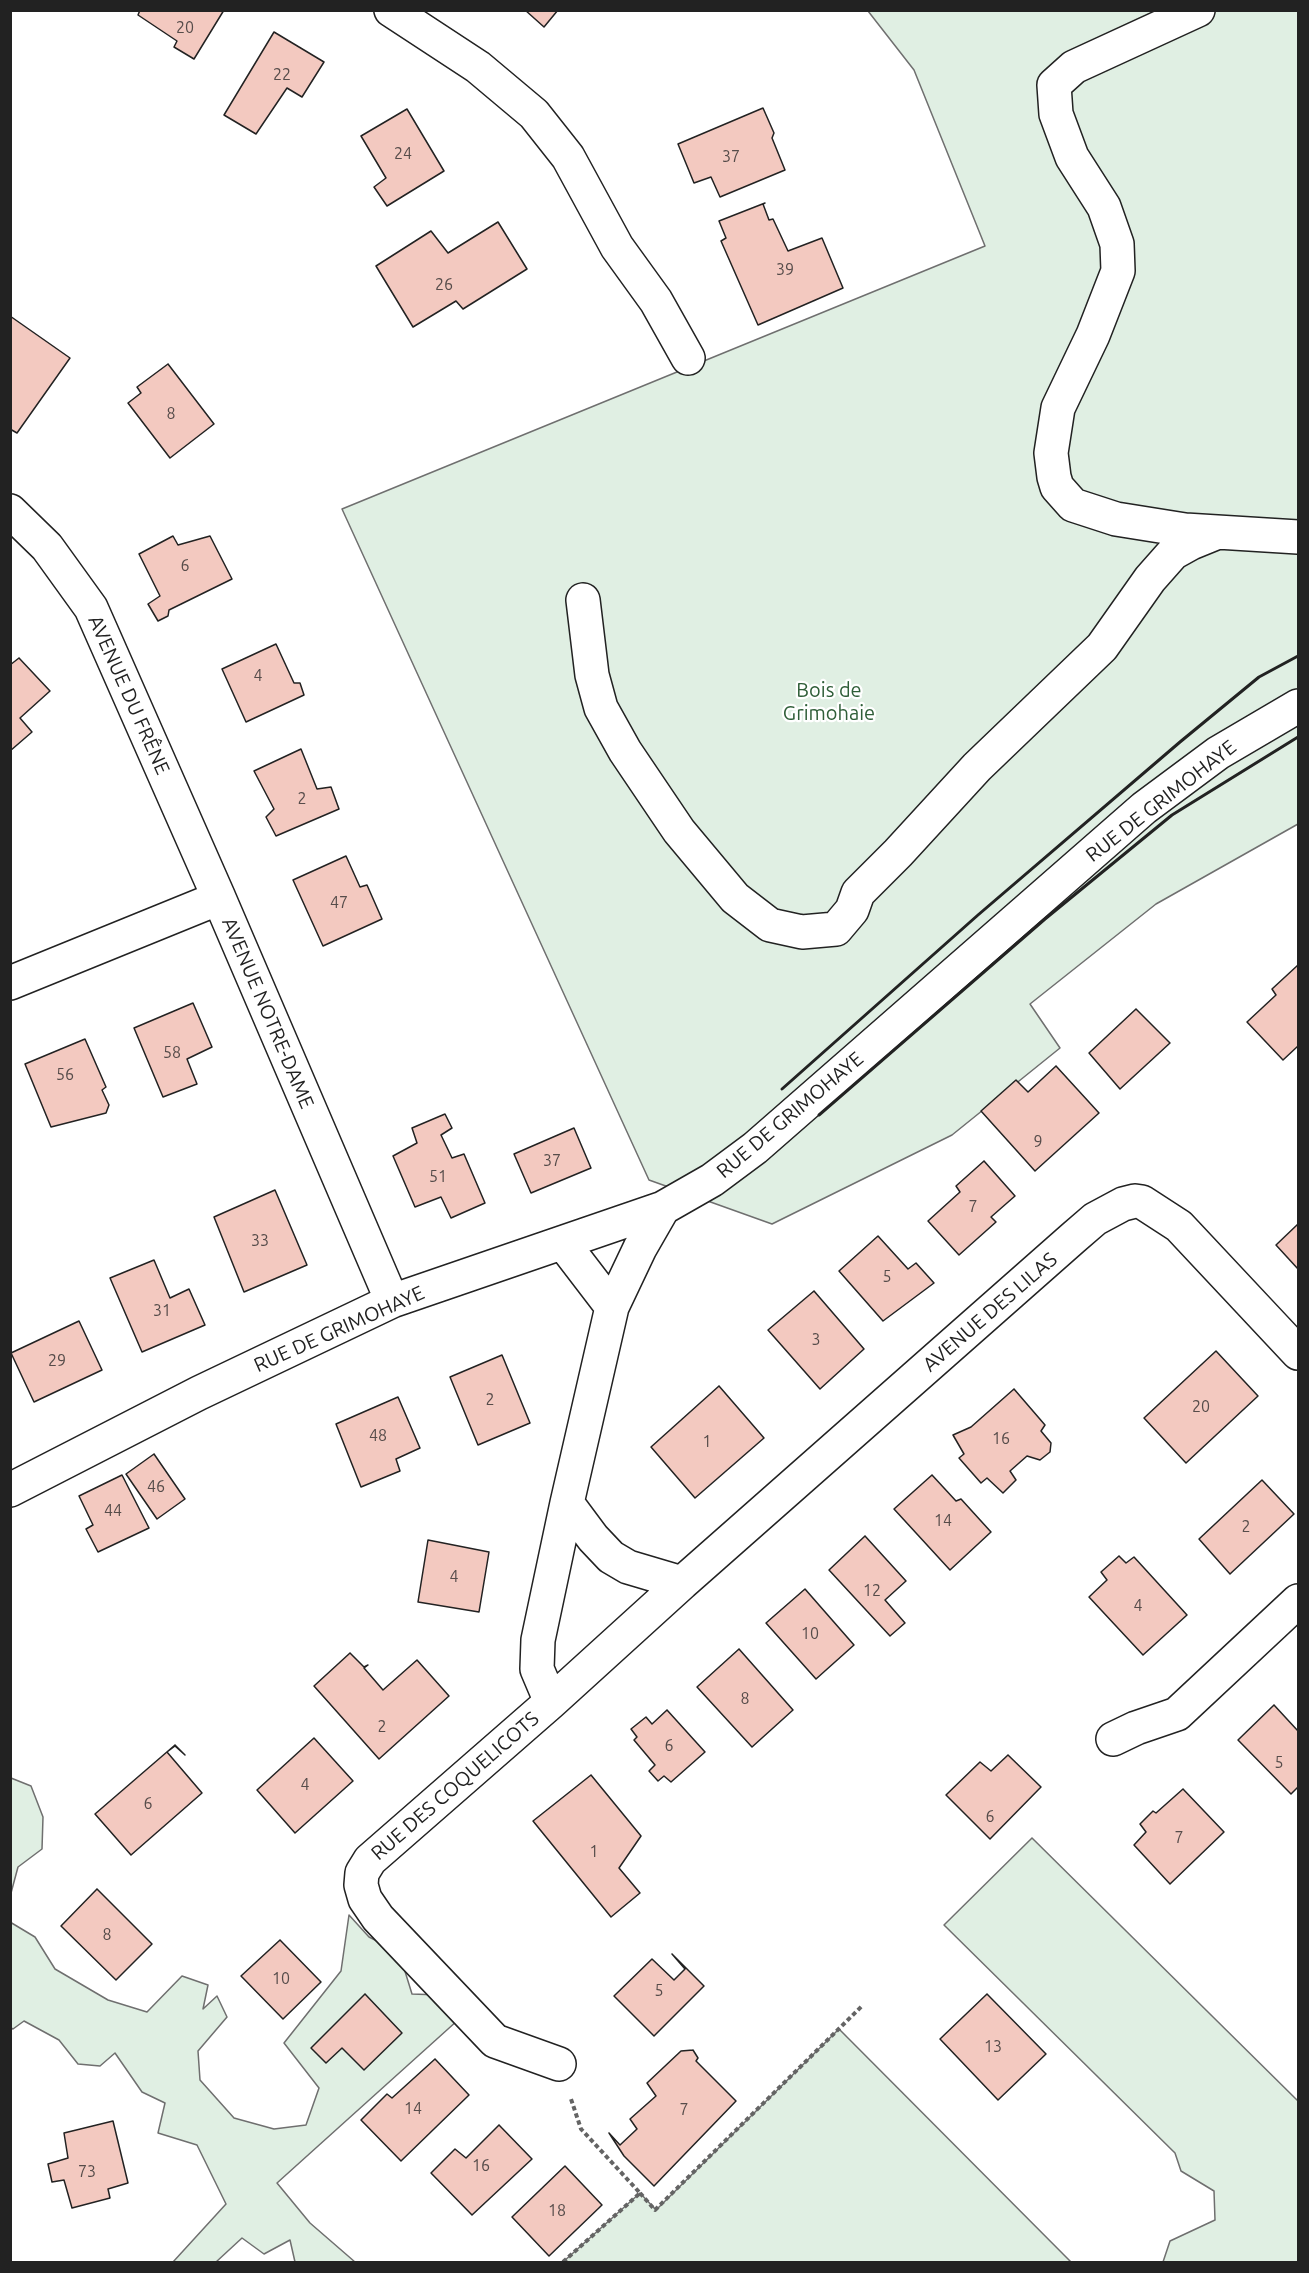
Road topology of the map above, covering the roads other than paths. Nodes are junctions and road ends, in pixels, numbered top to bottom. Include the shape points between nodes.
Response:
1 (1198, 10) edge
2 (392, 11) edge
3 (688, 358) dead end
4 (10, 511) edge
5 (1218, 532) junction
6 (1299, 537) edge
7 (583, 600) dead end
8 (1299, 706) edge
9 (219, 898) junction
10 (10, 984) edge
11 (663, 1208) junction
12 (563, 1242) junction
13 (392, 1301) junction
14 (612, 1307) junction
15 (1299, 1353) edge
16 (10, 1490) edge
17 (567, 1503) junction
18 (682, 1583) junction
19 (1299, 1601) edge
20 (551, 1702) junction
21 (1113, 1739) dead end
22 (560, 2064) road end

1 - 5 street via 1074,67 1053,85 1056,114 1072,157 1104,207 1117,244 1118,271 1058,408 1051,453 1057,487 1073,505 1116,519
2 - 3 street via 478,67 534,114 568,157 617,247 656,301
4 - 9 street, AVENUE DU FRÊNE via 47,547 91,608
5 - 6 street
5 - 7 street via 1173,553 1102,647 977,767 858,893 852,910 836,929 802,932 770,925 735,898 679,831 601,708 592,675
8 - 11 street, RUE DE GRIMOHAYE via 1218,753 1144,808 755,1148 712,1180
9 - 10 street, AVENUE NOTRE-DAME
9 - 13 street, AVENUE NOTRE-DAME
11 - 12 street, RUE DE GRIMOHAYE
11 - 14 street
12 - 13 street, RUE DE GRIMOHAYE
12 - 14 street
13 - 16 street, RUE DE GRIMOHAYE
14 - 17 street
15 - 18 street, AVENUE DES LILAS via 1179,1226 1142,1202 1123,1204 1095,1219
17 - 18 street via 611,1557 628,1568
17 - 20 street via 538,1640 537,1669
18 - 20 street, AVENUE DES LILAS
19 - 21 street via 1177,1714
20 - 22 street, RUE DES COQUELICOTS via 370,1860 362,1873 361,1885 365,1899 392,1935 495,2041

